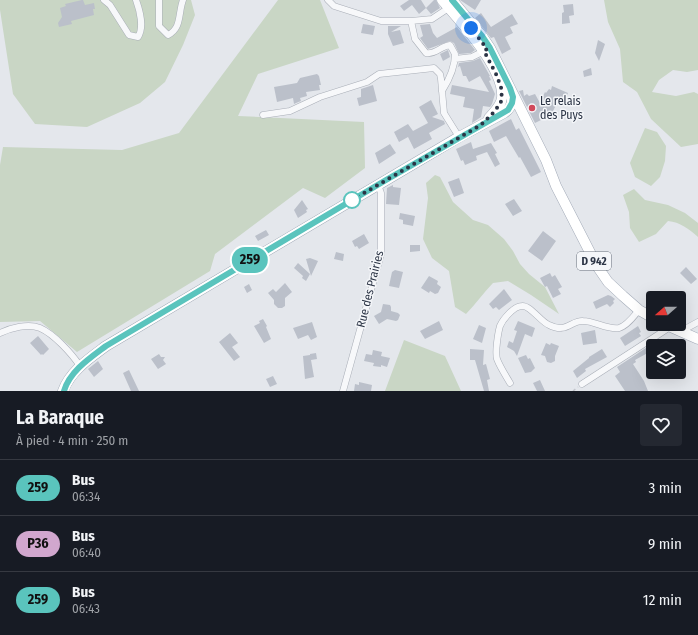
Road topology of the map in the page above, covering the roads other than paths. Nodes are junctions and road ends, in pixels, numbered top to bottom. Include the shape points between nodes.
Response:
1 (104, 0) edge
2 (136, 0) edge
3 (159, 0) edge
4 (183, 0) edge
5 (328, 0) edge
6 (442, 0) edge
7 (451, 3) edge
8 (411, 21) junction
9 (487, 49) junction
10 (455, 59) junction
11 (510, 88) junction
12 (442, 91) junction
13 (512, 103) junction
14 (501, 109) junction
15 (263, 115) dead end
16 (519, 118) junction
17 (459, 137) junction
18 (378, 185) junction
19 (556, 186) junction
20 (639, 310) junction
21 (646, 314) edge
22 (698, 322) edge
23 (658, 331) edge
24 (680, 331) edge
25 (0, 333) edge
26 (684, 333) junction
27 (698, 339) edge
28 (80, 366) junction
29 (510, 383) dead end
30 (582, 384) dead end
31 (64, 391) edge
32 (343, 391) edge

1 - 2 street via 129,35 138,37 141,32
3 - 4 street via 160,26 168,35 174,32 178,23
5 - 8 street via 334,6 380,21
6 - 7 main road
7 - 8 street via 432,19
7 - 9 main road via 482,36
8 - 10 street via 415,39 424,51 430,54 450,45
9 - 10 street via 472,57
9 - 11 main road
9 - 13 main road
9 - 14 main road via 501,87
10 - 12 street
11 - 13 main road
11 - 19 main road, D 942
12 - 15 street via 440,74 434,68 379,74 367,82 320,97 290,111
12 - 17 street via 444,113
13 - 14 main road via 505,103
13 - 16 main road, D 942
13 - 19 main road via 518,109
14 - 16 main road via 512,112
14 - 17 main road via 481,125
16 - 19 main road, D 942 via 540,163
17 - 18 main road
18 - 28 main road via 106,346
18 - 32 street, Rue des Prairies via 381,193 381,254
19 - 20 main road, D 942 via 602,274
20 - 21 main road, D 942
20 - 29 street via 620,328 581,320 570,326 556,328 548,325 526,307 516,308 500,326 496,352
22 - 26 street via 687,328
23 - 30 street
24 - 26 main road
25 - 28 street via 25,326 39,328 56,339
26 - 27 main road
28 - 31 main road

